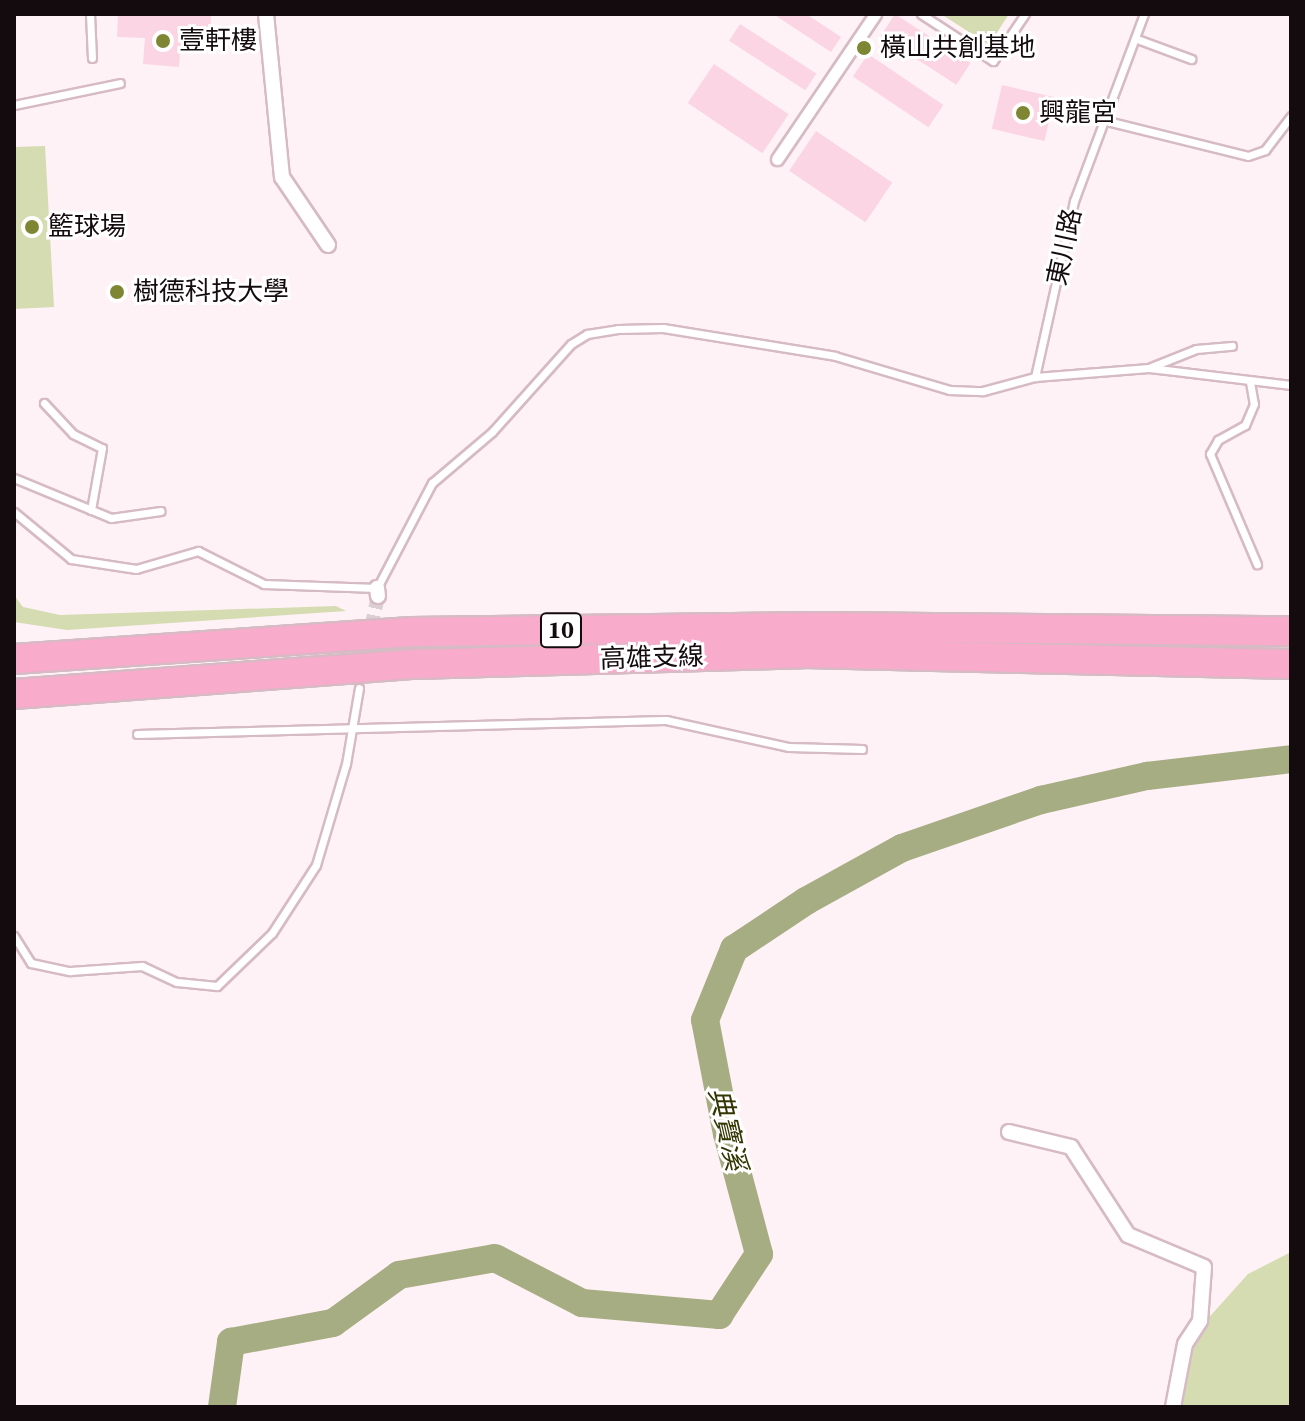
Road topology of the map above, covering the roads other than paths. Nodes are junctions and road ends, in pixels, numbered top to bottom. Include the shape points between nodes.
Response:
1 (90, 14) edge
2 (266, 14) edge
3 (875, 14) edge
4 (921, 14) edge
5 (1025, 14) edge
6 (1144, 14) edge
7 (1137, 39) junction
8 (92, 58) dead end
9 (1191, 59) dead end
10 (120, 83) dead end
11 (14, 105) edge
12 (1291, 116) edge
13 (1107, 121) junction
14 (777, 159) dead end
15 (328, 245) dead end
16 (1232, 346) dead end
17 (1149, 368) junction
18 (1035, 377) junction
19 (1250, 382) junction
20 (1291, 385) edge
21 (44, 403) dead end
22 (14, 478) edge
23 (91, 510) junction
24 (161, 511) dead end
25 (14, 512) edge
26 (1257, 564) dead end
27 (1291, 631) edge
28 (14, 659) edge
29 (1291, 664) edge
30 (359, 688) dead end
31 (14, 694) edge
32 (351, 730) junction
33 (137, 734) dead end
34 (862, 749) dead end
35 (14, 936) edge
36 (1009, 1132) dead end
37 (1173, 1407) edge

1 - 8 lane
2 - 15 street via 282,177
3 - 14 street
4 - 5 lane via 993,61
6 - 7 lane, 東川路
7 - 9 lane
7 - 13 lane, 東川路
10 - 11 lane
12 - 13 lane via 1265,150 1248,156
13 - 18 lane, 東川路 via 1074,201
16 - 17 lane via 1196,349
17 - 18 lane
17 - 19 lane
18 - 25 lane via 983,391 950,390 847,359 663,328 587,334 553,359 492,432 432,483 377,592 264,584 198,551 136,569 71,559
19 - 20 lane
19 - 26 lane via 1254,404 1245,425 1218,440 1210,454
21 - 23 lane via 73,434 102,448
22 - 23 lane
23 - 24 lane via 111,518
27 - 28 highway, 高雄支線 / 10 via 411,632
29 - 31 highway, 高雄支線 / 10 via 804,653 415,664
30 - 32 lane
32 - 33 lane
32 - 34 lane via 666,720 789,747
32 - 35 lane via 316,865 272,933 217,986 177,982 142,966 70,971 31,963
36 - 37 street via 1071,1147 1128,1235 1204,1267 1200,1321 1185,1344

